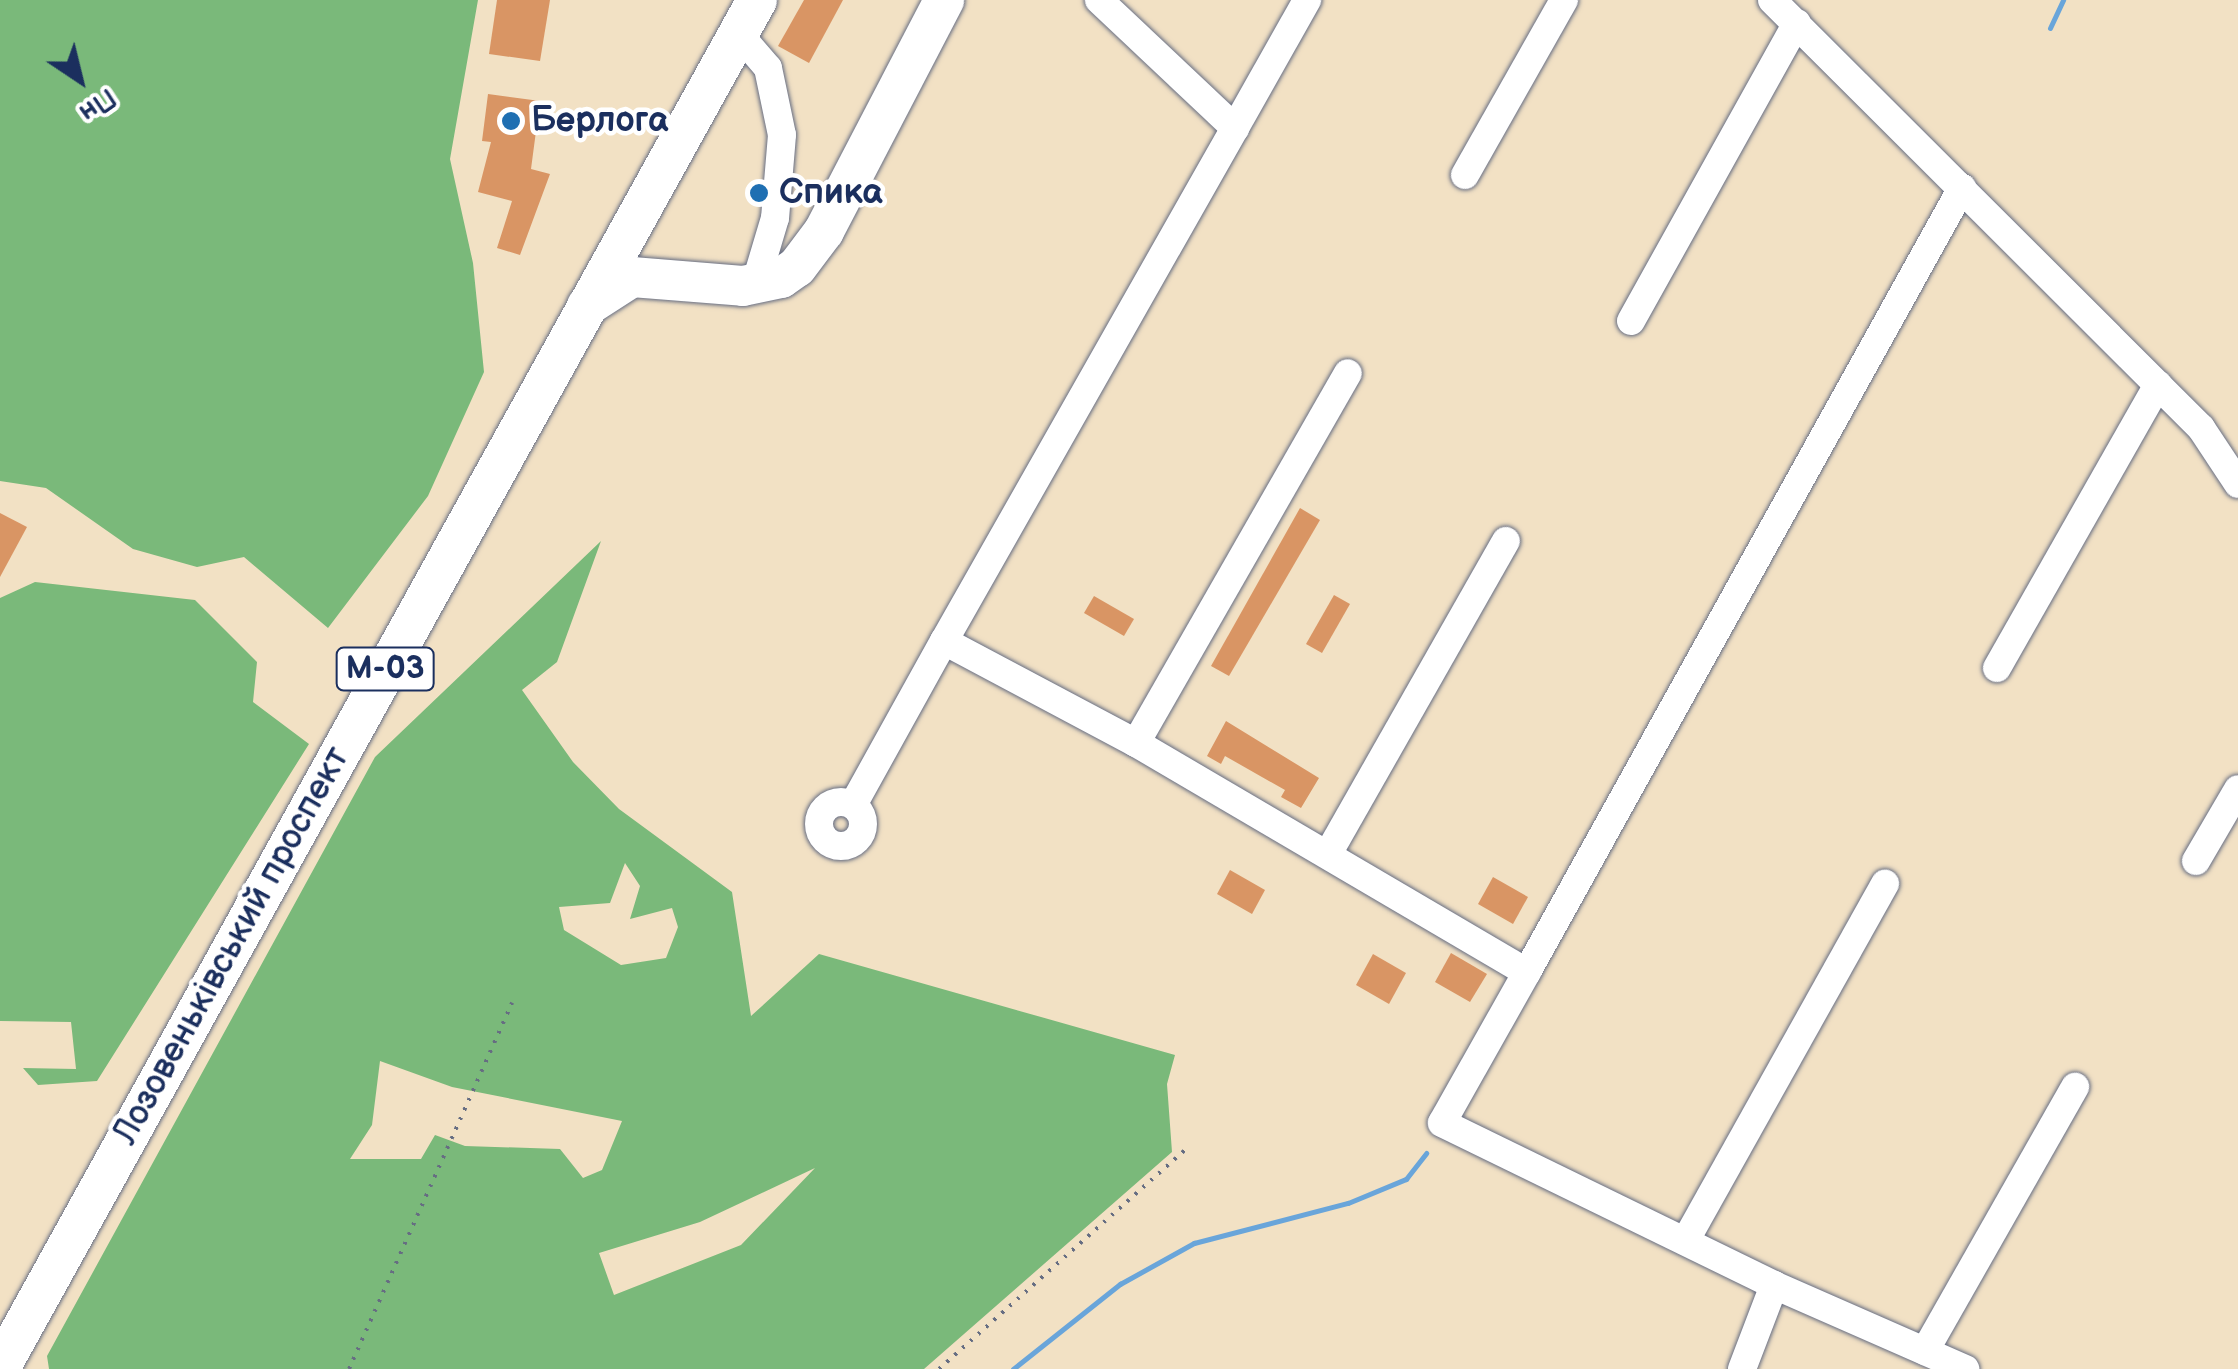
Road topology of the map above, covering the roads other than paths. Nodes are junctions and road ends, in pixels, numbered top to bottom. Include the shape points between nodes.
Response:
1 (944, 0) edge
2 (1099, 0) edge
3 (1307, 0) edge
4 (1564, 0) edge
5 (1772, 0) edge
6 (747, 10) edge
7 (1797, 23) junction
8 (1235, 128) junction
9 (1466, 176) dead end
10 (1962, 188) junction
11 (755, 285) junction
12 (584, 308) junction
13 (1631, 321) dead end
14 (1348, 373) dead end
15 (2158, 385) junction
16 (2238, 484) edge
17 (1506, 541) dead end
18 (944, 641) junction
19 (1997, 668) dead end
20 (1136, 743) junction
21 (2238, 788) edge
22 (853, 805) dead end
23 (1328, 854) junction
24 (2196, 862) dead end
25 (1885, 883) dead end
26 (1527, 972) junction
27 (2076, 1087) dead end
28 (1686, 1238) junction
29 (1774, 1285) junction
30 (1925, 1351) junction
31 (8, 1354) edge
32 (1742, 1369) edge
33 (1965, 1369) edge

1 - 11 highway via 824,232 797,267
2 - 8 street
3 - 8 street
4 - 9 street
5 - 7 street
6 - 11 street via 782,135 775,218
6 - 12 highway, Лозовеньківський проспект / М-03
7 - 10 street
7 - 13 street
8 - 18 street
10 - 15 street
10 - 26 street
11 - 12 highway via 632,277
12 - 31 highway, Лозовеньківський проспект / М-03
14 - 20 street
15 - 16 street via 2202,428
15 - 19 street
17 - 23 street
18 - 20 street
18 - 22 street
20 - 23 street
21 - 24 street
23 - 26 street
25 - 28 street
26 - 28 street via 1442,1122
27 - 30 street
28 - 29 street
29 - 30 street
29 - 32 street
30 - 33 street

